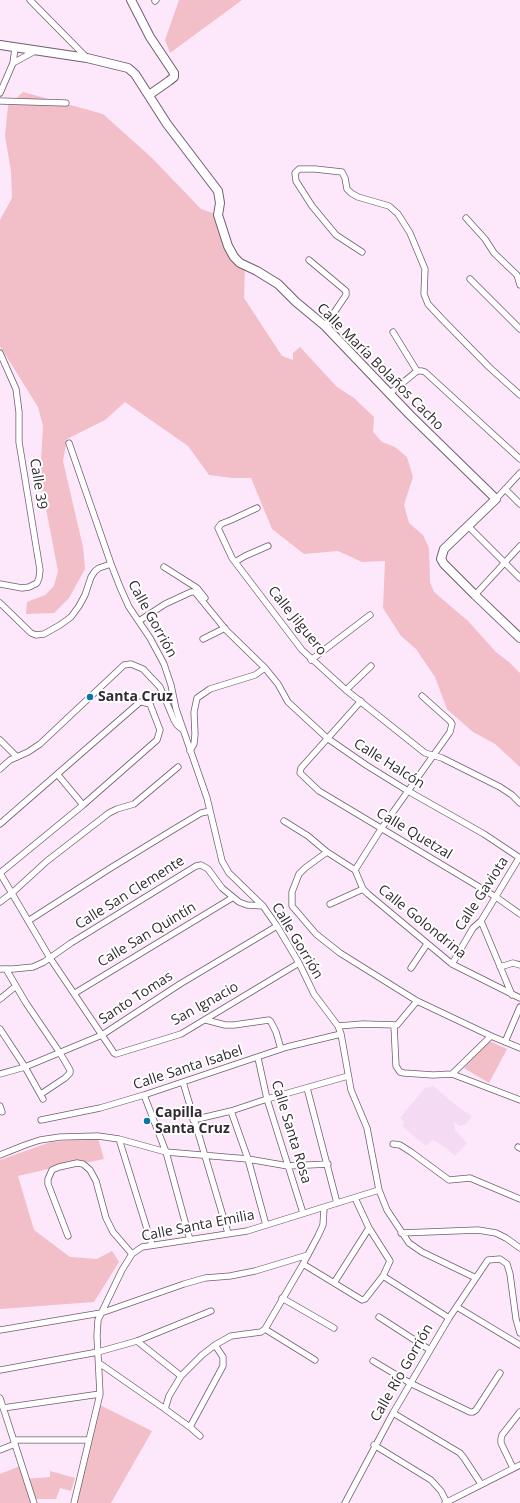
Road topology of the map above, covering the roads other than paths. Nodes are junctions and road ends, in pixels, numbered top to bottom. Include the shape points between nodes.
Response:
1 (30, 0) edge
2 (131, 0) edge
3 (0, 38) edge
4 (7, 47) edge
5 (35, 51) junction
6 (87, 58) junction
7 (13, 63) junction
8 (0, 93) edge
9 (149, 95) junction
10 (0, 101) edge
11 (66, 103) dead end
12 (466, 218) dead end
13 (362, 252) dead end
14 (309, 260) dead end
15 (519, 274) edge
16 (470, 279) dead end
17 (520, 285) edge
18 (325, 326) junction
19 (520, 329) edge
20 (393, 332) dead end
21 (0, 353) edge
22 (418, 371) junction
23 (389, 394) junction
24 (520, 395) edge
25 (69, 443) dead end
26 (520, 459) edge
27 (520, 473) edge
28 (505, 489) junction
29 (496, 498) junction
30 (520, 504) edge
31 (257, 508) dead end
32 (468, 526) junction
33 (268, 546) dead end
34 (520, 546) edge
35 (235, 562) junction
36 (504, 562) junction
37 (110, 564) junction
38 (164, 567) dead end
39 (520, 578) edge
40 (0, 584) edge
41 (475, 595) junction
42 (0, 603) edge
43 (206, 604) junction
44 (370, 615) dead end
45 (139, 621) junction
46 (225, 628) junction
47 (520, 638) edge
48 (203, 639) dead end
49 (311, 660) junction
50 (372, 666) dead end
51 (265, 668) junction
52 (346, 690) junction
53 (422, 696) dead end
54 (361, 701) junction
55 (183, 730) junction
56 (327, 738) junction
57 (0, 740) edge
58 (190, 751) junction
59 (433, 756) junction
60 (17, 757) junction
61 (178, 767) dead end
62 (0, 768) edge
63 (58, 775) junction
64 (408, 791) junction
65 (520, 803) edge
66 (84, 805) junction
67 (210, 811) junction
68 (284, 821) dead end
69 (0, 824) edge
70 (381, 829) junction
71 (327, 852) junction
72 (520, 858) edge
73 (355, 870) junction
74 (0, 873) edge
75 (363, 889) junction
76 (12, 893) junction
77 (232, 898) junction
78 (496, 898) junction
79 (0, 902) edge
80 (330, 904) dead end
81 (263, 906) junction
82 (520, 914) edge
83 (28, 921) junction
84 (481, 921) junction
85 (277, 926) junction
86 (427, 944) junction
87 (50, 958) junction
88 (299, 964) junction
89 (452, 964) junction
90 (520, 966) edge
91 (500, 967) junction
92 (411, 968) dead end
93 (3, 969) edge
94 (16, 986) junction
95 (75, 993) junction
96 (512, 994) junction
97 (0, 998) edge
98 (520, 998) edge
99 (417, 1001) junction
100 (520, 1007) edge
101 (206, 1020) junction
102 (338, 1026) junction
103 (394, 1026) junction
104 (0, 1029) edge
105 (341, 1034) junction
106 (102, 1035) junction
107 (491, 1036) junction
108 (505, 1042) junction
109 (520, 1048) edge
110 (281, 1050) junction
111 (60, 1053) junction
112 (258, 1058) junction
113 (25, 1067) junction
114 (0, 1074) edge
115 (452, 1074) junction
116 (348, 1076) junction
117 (183, 1082) junction
118 (307, 1088) junction
119 (144, 1095) junction
120 (267, 1099) junction
121 (520, 1100) edge
122 (231, 1111) junction
123 (41, 1120) dead end
124 (193, 1120) junction
125 (119, 1139) junction
126 (393, 1144) dead end
127 (166, 1152) junction
128 (205, 1154) junction
129 (0, 1155) edge
130 (248, 1159) junction
131 (328, 1164) junction
132 (288, 1166) junction
133 (379, 1190) junction
134 (355, 1198) junction
135 (520, 1199) edge
136 (337, 1203) junction
137 (324, 1208) junction
138 (304, 1213) junction
139 (266, 1225) junction
140 (369, 1228) junction
141 (228, 1233) junction
142 (402, 1233) junction
143 (68, 1236) dead end
144 (190, 1240) junction
145 (152, 1245) junction
146 (520, 1248) edge
147 (132, 1254) junction
148 (308, 1255) junction
149 (303, 1264) junction
150 (383, 1276) junction
151 (476, 1278) junction
152 (334, 1283) junction
153 (282, 1298) junction
154 (457, 1307) junction
155 (211, 1311) dead end
156 (101, 1313) junction
157 (379, 1317) dead end
158 (449, 1318) junction
159 (334, 1328) dead end
160 (264, 1329) junction
161 (0, 1330) edge
162 (520, 1333) edge
163 (137, 1341) junction
164 (215, 1344) junction
165 (520, 1345) edge
166 (430, 1350) junction
167 (98, 1352) junction
168 (315, 1360) dead end
169 (373, 1361) dead end
170 (99, 1363) junction
171 (0, 1370) edge
172 (500, 1372) dead end
173 (181, 1376) junction
174 (410, 1383) junction
175 (100, 1394) junction
176 (0, 1398) edge
177 (4, 1408) junction
178 (165, 1409) junction
179 (393, 1412) junction
180 (520, 1412) edge
181 (191, 1428) junction
182 (200, 1436) dead end
183 (89, 1440) junction
184 (14, 1442) junction
185 (374, 1445) junction
186 (0, 1450) edge
187 (520, 1465) edge
188 (513, 1468) junction
189 (481, 1484) junction
190 (445, 1502) edge
191 (34, 1503) edge
192 (74, 1503) edge
193 (345, 1503) edge

1 - 6 street
2 - 9 street via 150,37 174,73 170,81
3 - 4 street
4 - 5 street
4 - 7 street
5 - 6 street
5 - 7 street
6 - 9 street via 128,68
7 - 8 street
9 - 18 street, Calle María Bolaños Cacho via 167,124 218,191 218,215 228,246 240,263 269,277
10 - 11 street
12 - 15 street via 494,253
13 - 24 street via 336,235 312,206 296,180 295,173 299,169 342,172 351,193 389,206 398,214 410,233 425,269 424,294 428,304
14 - 18 street via 346,291 346,295
15 - 17 street
16 - 19 street
18 - 23 street, Calle María Bolaños Cacho
20 - 22 street
21 - 40 street, Calle 39 via 16,389 19,442 40,578 29,587
22 - 23 street
22 - 26 street via 425,372
23 - 29 street, Calle María Bolaños Cacho
25 - 37 street, Calle Gorrión
27 - 28 street
28 - 29 street
28 - 30 street
29 - 32 street
31 - 35 street, Calle Jilguero via 221,524 218,528
32 - 36 street
32 - 41 street via 444,549 441,559
33 - 35 street
34 - 36 street
35 - 49 street, Calle Jilguero
36 - 39 street
36 - 41 street
37 - 42 street via 95,571 79,606 71,617 44,634 31,633
37 - 45 street, Calle Gorrión via 129,607
38 - 43 street via 197,588
41 - 47 street
43 - 45 street, Calle Halcón via 195,592 191,592 165,604
43 - 46 street, Calle Halcón
44 - 49 street
45 - 55 street, Calle Gorrión via 164,664
46 - 48 street
46 - 51 street, Calle Halcón
49 - 52 street, Calle Jilguero
50 - 52 street
51 - 56 street, Calle Halcón via 288,702
51 - 58 street via 255,675 210,689 197,698 194,712 194,744
52 - 54 street, Calle Jilguero
53 - 59 street via 452,724 450,732
54 - 56 street
54 - 59 street, Calle Jilguero via 425,753
55 - 58 street, Calle Gorrión
55 - 60 street via 174,720 160,686 143,669 131,664 124,666 40,744
56 - 64 street, Calle Halcón
56 - 70 street, Calle Quetzal via 300,773 319,791
57 - 60 street
58 - 67 street, Calle Gorrión
59 - 64 street
59 - 65 street, Calle Jilguero via 500,787
60 - 62 street
61 - 76 street via 134,804 109,813 47,861
63 - 66 street
63 - 66 street via 140,702 150,704 160,730 156,740
63 - 69 street
64 - 70 street
64 - 72 street, Calle Halcón via 484,834
66 - 74 street
67 - 81 street, Calle Gorrión via 222,861 229,872
67 - 83 street via 201,813 109,868
68 - 71 street
70 - 73 street
70 - 78 street, Calle Quetzal
71 - 73 street
71 - 99 street via 299,874 292,892 292,906 322,940
72 - 78 street, Calle Gaviota
73 - 75 street, Calle Golondrina
74 - 76 street
75 - 80 street
75 - 86 street, Calle Golondrina
76 - 79 street
76 - 83 street
77 - 81 street, Calle San Clemente via 247,905
77 - 87 street, Calle San Clemente via 208,869 201,865 196,866
77 - 95 street, Calle San Quintín
78 - 82 street, Calle Quetzal
78 - 84 street, Calle Gaviota
81 - 85 street, Calle Gorrión
83 - 87 street
84 - 89 street, Calle Gaviota via 473,928
84 - 91 street
85 - 88 street, Calle Gorrión
85 - 106 street, Santo Tomas via 180,984
86 - 89 street, Calle Golondrina
86 - 92 street
87 - 93 street, Calle San Clemente via 33,967
87 - 95 street
88 - 101 street, San Ignacio
88 - 102 street, Calle Gorrión via 314,994
89 - 96 street, Calle Golondrina
90 - 91 street via 513,963
91 - 96 street
93 - 94 street
94 - 97 street
94 - 111 street
95 - 106 street
96 - 98 street, Calle Golondrina
99 - 103 street via 400,1023
99 - 107 street
100 - 108 street
101 - 106 street, San Ignacio via 181,1034 119,1054 114,1052
101 - 110 street via 234,1025 269,1020 276,1032
102 - 103 street
102 - 105 street, Calle Gorrión
103 - 115 street via 396,1066 400,1072
104 - 113 street
105 - 110 street, Calle Santa Isabel
105 - 116 street, Calle Gorrión
106 - 111 street, Santo Tomas
107 - 108 street
107 - 115 street
108 - 109 street
110 - 112 street, Calle Santa Isabel
111 - 113 street, Santo Tomas
111 - 113 street via 70,1073 42,1096
112 - 117 street, Calle Santa Isabel
112 - 120 street, Calle Santa Rosa
113 - 114 street, Santo Tomas
115 - 121 street
116 - 118 street
116 - 133 street, Calle Gorrión via 367,1128
117 - 119 street, Calle Santa Isabel
117 - 124 street
118 - 120 street
118 - 131 street, Calle Santa Rosa
119 - 123 street, Calle Santa Isabel via 100,1108
119 - 127 street
120 - 122 street
120 - 132 street, Calle Santa Rosa
122 - 124 street
122 - 130 street
124 - 128 street
125 - 127 street
125 - 129 street via 98,1136 60,1137 25,1145
125 - 145 street
126 - 135 street via 405,1148 450,1180 470,1178
127 - 128 street
127 - 144 street
128 - 130 street
128 - 141 street
130 - 132 street
130 - 139 street
131 - 132 street
131 - 136 street, Calle Santa Rosa
132 - 138 street, Calle Santa Rosa
133 - 134 street, Calle Santa Emilia
133 - 142 street, Calle Gorrión via 387,1210
134 - 136 street, Calle Santa Emilia
134 - 140 street
136 - 137 street, Calle Santa Emilia
137 - 138 street, Calle Santa Emilia
137 - 148 street via 322,1225
138 - 139 street, Calle Santa Emilia
139 - 141 street, Calle Santa Emilia via 248,1231
140 - 150 street via 390,1259
140 - 152 street
141 - 144 street, Calle Santa Emilia
142 - 146 street via 478,1230 496,1233
142 - 151 street, Calle Gorrión via 409,1244 418,1250
143 - 147 street via 48,1178 52,1170 77,1163 90,1170 113,1232
144 - 145 street, Calle Santa Emilia
145 - 147 street, Calle Santa Emilia via 142,1247
147 - 156 street, Calle Santa Emilia
148 - 149 street
148 - 156 street via 255,1272 205,1278
149 - 152 street
149 - 153 street
150 - 152 street via 364,1300
150 - 158 street
151 - 154 street, Calle Río Gorrión
151 - 162 street, Calle Río Gorrión via 488,1260 500,1259 507,1264
153 - 159 street
153 - 160 street
154 - 158 street, Calle Río Gorrión
154 - 165 street
155 - 163 street
156 - 161 street
156 - 167 street, Calle Santa Emilia via 98,1320
157 - 166 street
158 - 166 street, Calle Río Gorrión
160 - 164 street via 261,1332 231,1336
160 - 168 street
163 - 167 street
163 - 173 street
164 - 173 street
164 - 181 street via 223,1358 223,1366
166 - 174 street, Calle Río Gorrión
167 - 170 street, Calle Santa Emilia
167 - 171 street
169 - 174 street
170 - 175 street, Calle Santa Emilia
170 - 178 street
172 - 174 street via 473,1412
173 - 178 street via 169,1396
174 - 179 street, Calle Río Gorrión
175 - 177 street
175 - 183 street, Calle Santa Emilia
176 - 177 street
177 - 184 street
178 - 181 street
179 - 185 street, Calle Río Gorrión
179 - 189 street via 460,1453
180 - 188 street via 501,1439
181 - 182 street
183 - 184 street
183 - 192 street, Calle Santa Emilia
184 - 186 street
184 - 191 street
185 - 190 street via 431,1480 441,1491
185 - 193 street, Calle Río Gorrión
187 - 188 street
188 - 189 street
189 - 190 street

